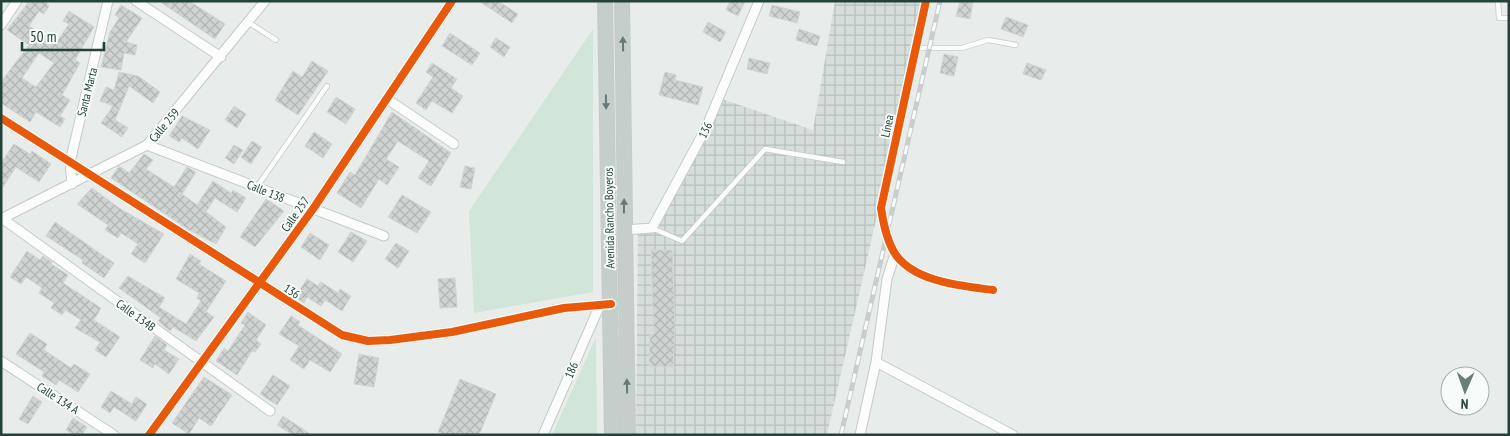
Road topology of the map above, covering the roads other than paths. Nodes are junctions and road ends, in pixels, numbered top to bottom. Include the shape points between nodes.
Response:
1 (17, 1) edge
2 (108, 1) edge
3 (136, 1) edge
4 (265, 1) edge
5 (452, 1) edge
6 (605, 1) edge
7 (622, 1) edge
8 (759, 1) edge
9 (926, 1) edge
10 (1498, 1) edge
11 (1509, 18) edge
12 (248, 22) junction
13 (1, 25) edge
14 (276, 40) dead end
15 (1016, 45) dead end
16 (916, 48) junction
17 (221, 57) junction
18 (328, 86) dead end
19 (387, 99) junction
20 (1, 118) edge
21 (454, 144) dead end
22 (147, 145) junction
23 (70, 162) junction
24 (843, 162) dead end
25 (89, 175) junction
26 (72, 184) junction
27 (257, 187) junction
28 (313, 209) junction
29 (2, 219) edge
30 (652, 228) junction
31 (624, 230) junction
32 (384, 236) dead end
33 (895, 254) junction
34 (259, 283) junction
35 (992, 290) dead end
36 (605, 304) junction
37 (1, 361) edge
38 (201, 361) junction
39 (876, 362) junction
40 (270, 411) dead end
41 (114, 435) edge
42 (149, 435) edge
43 (543, 435) edge
44 (612, 435) edge
45 (628, 435) edge
46 (860, 435) edge
47 (1013, 435) edge

1 - 13 street
2 - 23 street, Santa Marta
3 - 17 street
4 - 12 street, Calle 259
5 - 19 street, Calle 257
6 -> 36 highway, Avenida Rancho Boyeros
31 -> 7 highway, Avenida Rancho Boyeros
8 - 30 street, 136 via 706,128
9 - 16 street, Línea
10 - 11 lane via 1500,18
12 - 14 lane
12 - 17 street, Calle 259
15 - 16 lane via 988,40 962,48
16 - 33 street, Línea via 881,208
17 - 22 street, Calle 259
18 - 27 lane
19 - 21 street
19 - 28 street, Calle 257
20 - 23 street, 136
22 - 25 street, Calle 259
22 - 27 street, Calle 138
23 - 25 street, 136
23 - 26 street, Santa Marta
24 - 30 lane via 764,149 682,242
25 - 26 street, Calle 259
25 - 34 street, 136
26 - 29 street, Calle 259
27 - 28 street, Calle 138
28 - 32 street, Calle 138
28 - 34 street, Calle 257
29 - 38 street, Calle 134B
30 - 31 street
45 -> 31 highway, Avenida Rancho Boyeros
33 - 35 street via 930,279
33 - 39 street via 887,279
34 - 36 street, 136 via 342,335 368,341 452,332 564,308
34 - 38 street, Calle 257
36 - 43 street, 186
36 - 44 highway, Avenida Rancho Boyeros
37 - 41 street, Calle 134 A
38 - 40 street, Calle 134B
38 - 42 street, Calle 257
39 - 46 street
39 - 47 street

